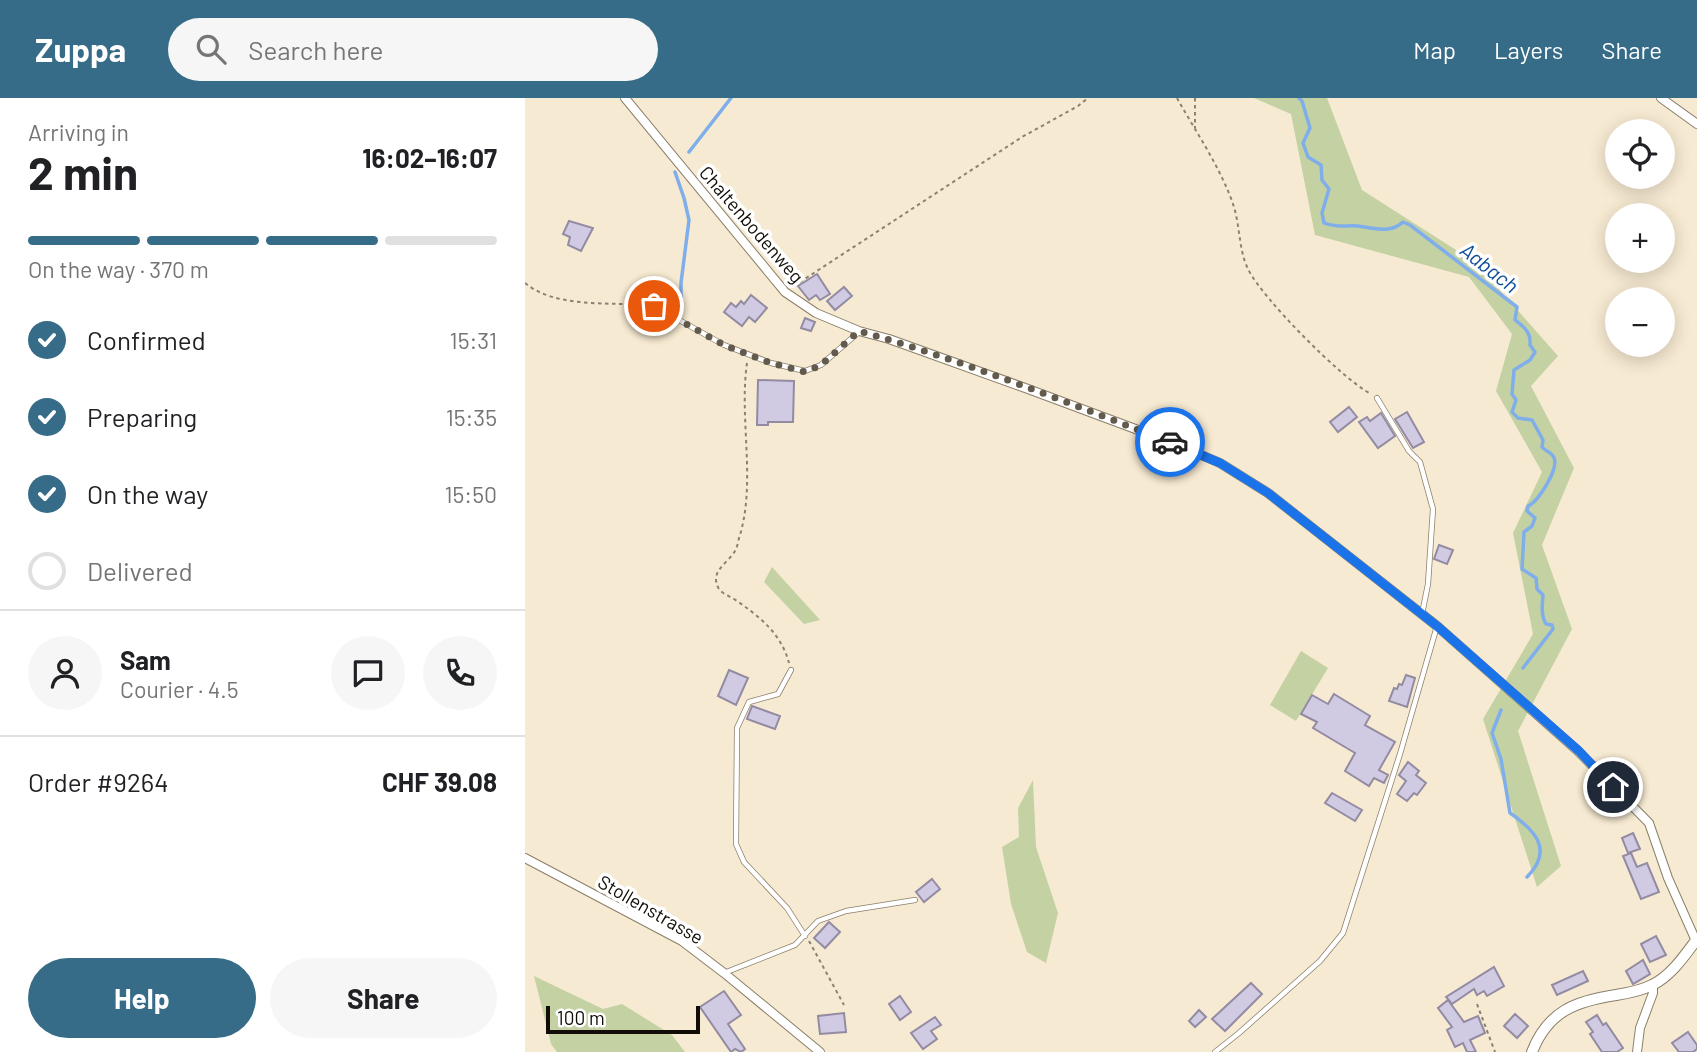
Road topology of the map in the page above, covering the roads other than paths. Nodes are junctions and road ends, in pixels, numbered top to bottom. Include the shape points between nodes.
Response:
1 (625, 98) edge
2 (1661, 98) edge
3 (1697, 124) edge
4 (654, 306) road end
5 (859, 331) junction
6 (1377, 398) road end
7 (1422, 614) junction
8 (1437, 626) junction
9 (790, 670) road end
10 (525, 858) edge
11 (915, 900) dead end
12 (805, 936) junction
13 (1696, 940) edge
14 (725, 972) junction
15 (1653, 985) junction
16 (820, 1052) edge
17 (1215, 1052) edge
18 (1532, 1052) edge
19 (1637, 1052) edge

1 - 5 street, Chaltenbodenweg via 785,292 816,313
2 - 3 street
4 - 5 lane via 724,345 805,372 821,365
5 - 7 street, Chaltenbodenweg via 1040,393 1220,463 1268,493
6 - 7 lane via 1420,463 1433,509
7 - 8 street, Chaltenbodenweg
8 - 13 street, Chaltenbodenweg via 1579,751 1649,823
8 - 17 lane via 1343,933 1321,961
9 - 12 lane via 778,694 749,702 737,728 736,844 744,862 787,908
10 - 14 street, Stollenstrasse via 683,941
11 - 12 lane via 846,911 818,921
12 - 14 lane via 795,945
13 - 15 street
14 - 16 street, Stollenstrasse
15 - 18 street via 1570,1006 1549,1023
15 - 19 street

